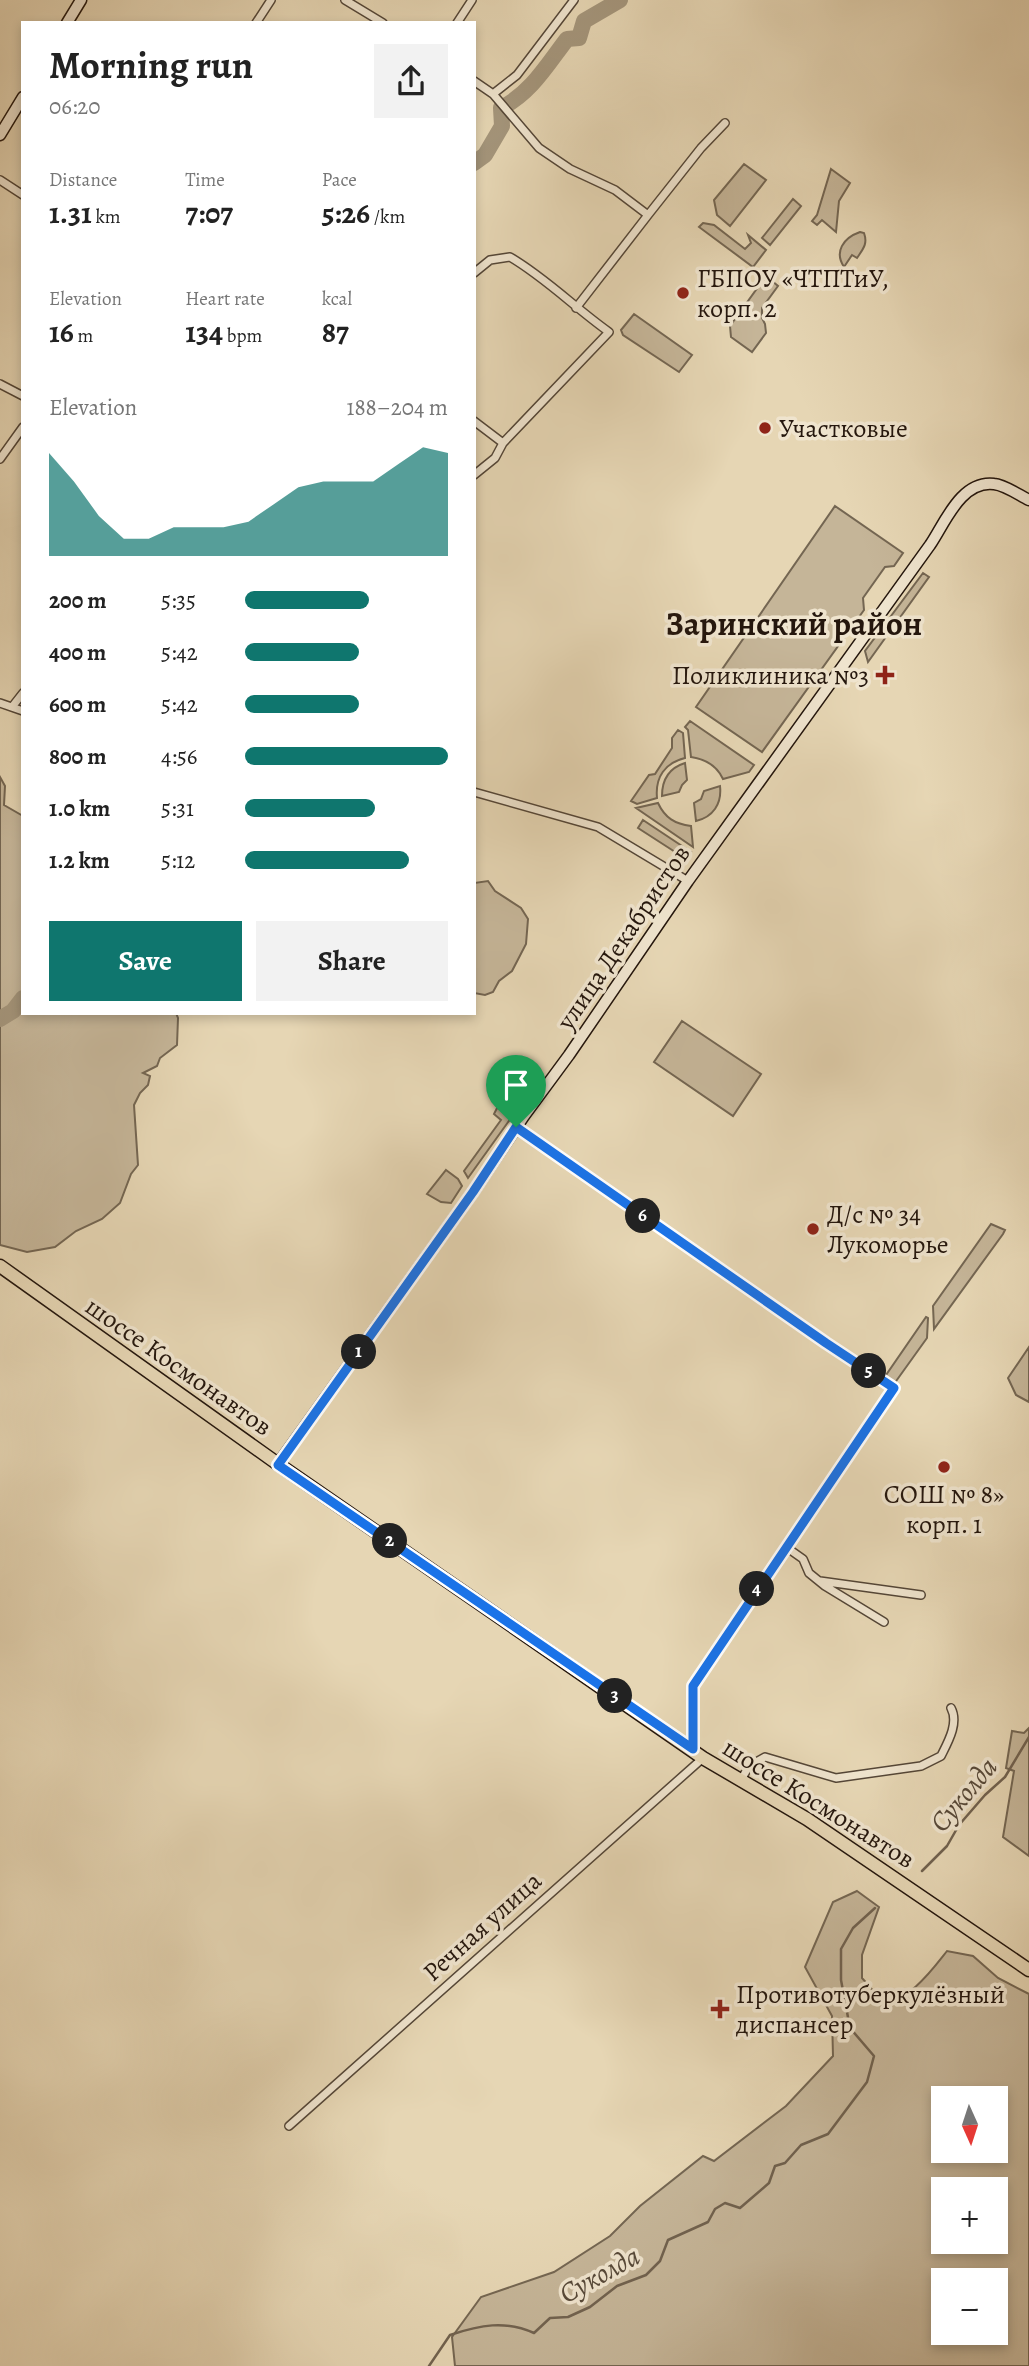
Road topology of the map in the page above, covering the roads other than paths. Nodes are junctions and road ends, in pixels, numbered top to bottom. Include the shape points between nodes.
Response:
1 (80, 0) edge
2 (271, 0) edge
3 (345, 0) edge
4 (472, 0) edge
5 (574, 0) edge
6 (68, 21) edge
7 (257, 21) edge
8 (380, 21) edge
9 (458, 21) edge
10 (476, 82) edge
11 (493, 94) junction
12 (21, 100) edge
13 (725, 123) dead end
14 (0, 135) edge
15 (0, 180) edge
16 (21, 194) edge
17 (648, 215) junction
18 (476, 271) edge
19 (576, 308) junction
20 (0, 384) edge
21 (21, 395) edge
22 (476, 423) edge
23 (21, 430) edge
24 (503, 443) junction
25 (0, 459) edge
26 (476, 473) edge
27 (1029, 499) edge
28 (21, 696) edge
29 (0, 703) edge
30 (12, 707) junction
31 (21, 710) edge
32 (476, 793) edge
33 (688, 881) junction
34 (516, 1127) junction
35 (0, 1266) edge
36 (278, 1465) junction
37 (786, 1547) junction
38 (820, 1581) junction
39 (921, 1595) dead end
40 (884, 1622) dead end
41 (951, 1708) dead end
42 (698, 1754) junction
43 (741, 1780) junction
44 (1029, 1969) edge
45 (289, 2126) dead end

1 - 6 street
2 - 7 street
3 - 8 street
4 - 9 street
5 - 11 street via 517,75
10 - 11 street
11 - 17 street via 539,148 615,190
12 - 14 street
13 - 17 street
15 - 16 street
17 - 19 street
18 - 19 street via 490,260 510,257 536,272
19 - 24 street via 609,332
20 - 21 street
22 - 24 street
23 - 25 street
24 - 26 street via 495,458
27 - 33 street, улица Декабристов via 995,483 977,485 964,495
28 - 30 street
29 - 30 street
30 - 31 street
32 - 33 street via 598,827
33 - 34 street, улица Декабристов
34 - 36 street, улица Декабристов
34 - 37 street via 894,1388
35 - 36 main road, шоссе Космонавтов
36 - 42 main road, шоссе Космонавтов
37 - 38 street via 803,1559 808,1573
37 - 42 street via 693,1686
38 - 39 street
38 - 40 street
41 - 43 street via 952,1732 942,1756 921,1766 836,1778 765,1757 749,1766
42 - 43 main road, шоссе Космонавтов
42 - 45 street, Речная улица
43 - 44 main road, шоссе Космонавтов via 807,1819

